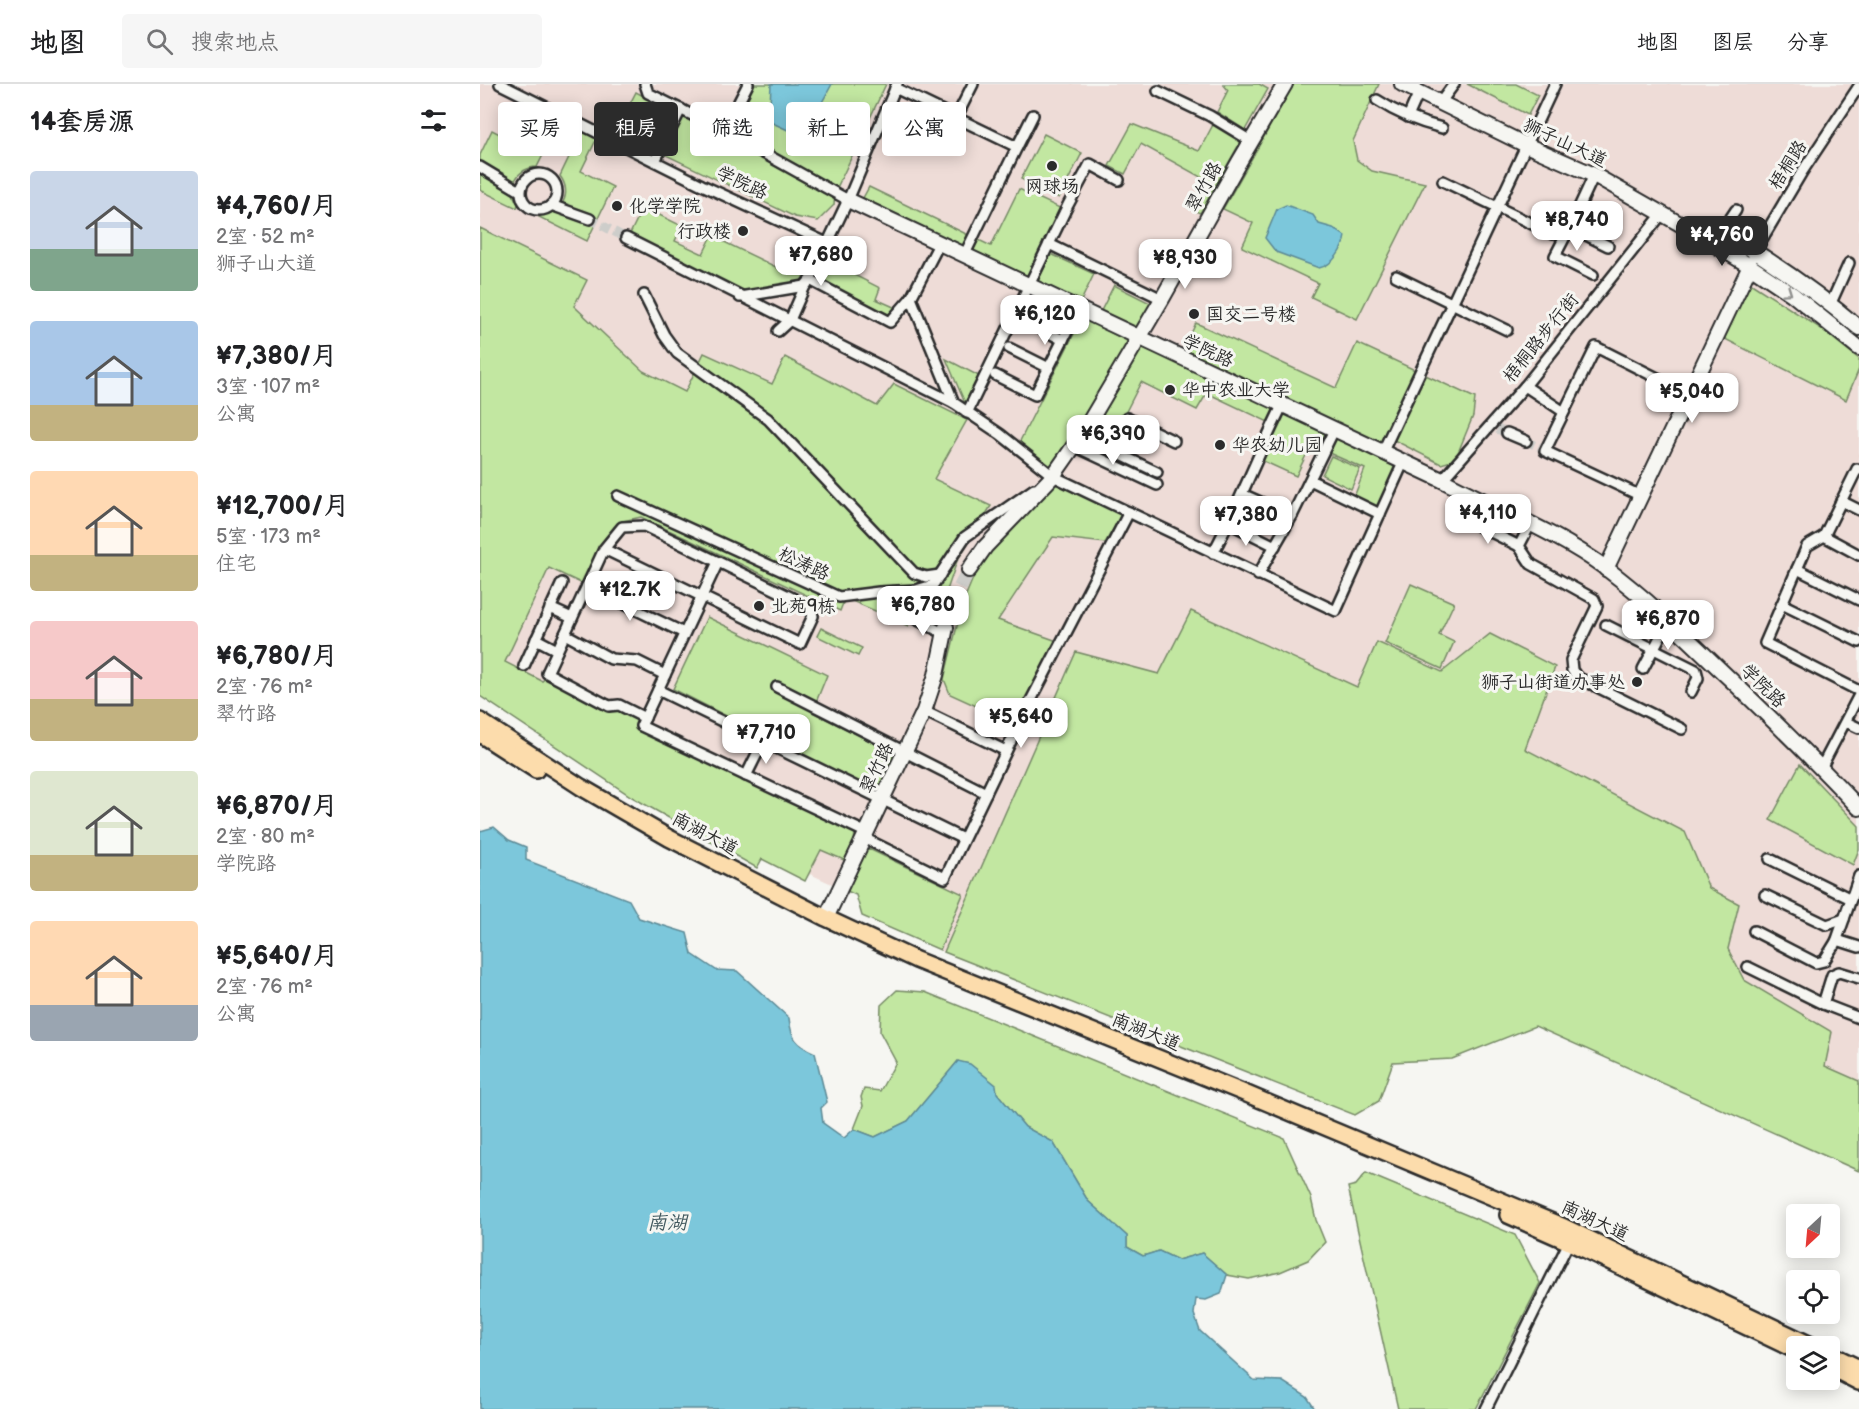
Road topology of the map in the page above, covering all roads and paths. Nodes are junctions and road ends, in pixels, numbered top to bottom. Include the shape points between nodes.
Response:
1 (500, 84) edge
2 (645, 84) edge
3 (748, 84) edge
4 (973, 84) edge
5 (1285, 84) edge
6 (1402, 84) edge
7 (1454, 84) edge
8 (1555, 84) edge
9 (896, 86) edge
10 (1859, 86) edge
11 (1158, 91) dead end
12 (1419, 92) junction
13 (1377, 100) dead end
14 (739, 102) edge
15 (926, 102) edge
16 (964, 102) edge
17 (1440, 103) junction
18 (681, 109) junction
19 (690, 114) edge
20 (1033, 115) dead end
21 (1408, 117) junction
22 (966, 123) edge
23 (1442, 128) dead end
24 (1251, 141) junction
25 (1526, 145) junction
26 (1017, 147) junction
27 (769, 156) edge
28 (655, 161) junction
29 (480, 167) edge
30 (1594, 175) junction
31 (1119, 180) dead end
32 (1443, 181) dead end
33 (520, 191) junction
34 (848, 200) junction
35 (551, 205) junction
36 (1498, 207) junction
37 (1736, 210) dead end
38 (1662, 214) junction
39 (591, 219) tunnel mouth
40 (1570, 227) junction
41 (1722, 231) junction
42 (1554, 234) dead end
43 (626, 238) tunnel mouth
44 (1709, 241) junction
45 (827, 243) junction
46 (939, 244) junction
47 (1049, 244) junction
48 (1608, 246) dead end
49 (1755, 251) junction
50 (964, 256) junction
51 (1849, 263) dead end
52 (1750, 266) junction
53 (1396, 276) dead end
54 (1593, 276) dead end
55 (808, 283) junction
56 (1029, 286) junction
57 (644, 295) dead end
58 (740, 297) junction
59 (911, 298) junction
60 (1162, 299) junction
61 (1453, 303) junction
62 (1831, 303) junction
63 (1078, 310) junction
64 (790, 320) junction
65 (1024, 320) dead end
66 (1859, 328) edge
67 (1507, 330) dead end
68 (778, 331) dead end
69 (1138, 338) junction
70 (1063, 340) junction
71 (1009, 348) dead end
72 (1859, 348) edge
73 (1049, 368) junction
74 (995, 375) dead end
75 (1525, 386) junction
76 (1689, 394) junction
77 (954, 403) junction
78 (1282, 406) junction
79 (1564, 411) junction
80 (968, 413) junction
81 (1498, 429) junction
82 (1334, 430) junction
83 (1078, 441) junction
84 (1174, 441) dead end
85 (1526, 441) tunnel mouth
86 (1111, 451) junction
87 (1382, 453) junction
88 (1403, 463) junction
89 (1859, 470) edge
90 (1157, 472) dead end
91 (1053, 476) junction
92 (1310, 480) junction
93 (1442, 480) junction
94 (1157, 485) dead end
95 (1242, 494) junction
96 (618, 496) dead end
97 (1641, 496) junction
98 (1476, 498) junction
99 (1841, 501) junction
100 (1859, 510) edge
101 (1129, 512) junction
102 (1380, 514) junction
103 (1292, 516) junction
104 (1229, 523) junction
105 (1531, 523) junction
106 (1824, 536) junction
107 (1275, 546) junction
108 (1519, 546) junction
109 (604, 549) junction
110 (1213, 553) junction
111 (1859, 555) edge
112 (718, 562) junction
113 (1606, 569) junction
114 (1797, 569) junction
115 (969, 570) tunnel mouth
116 (940, 574) junction
117 (1258, 575) junction
118 (562, 583) dead end
119 (587, 586) junction
120 (701, 597) junction
121 (1859, 600) edge
122 (1782, 604) junction
123 (550, 608) junction
124 (912, 617) dead end
125 (572, 618) junction
126 (1669, 620) junction
127 (1606, 625) dead end
128 (946, 631) joint
129 (684, 633) junction
130 (565, 634) junction
131 (536, 639) junction
132 (1859, 642) edge
133 (1654, 648) junction
134 (557, 650) junction
135 (524, 666) dead end
136 (1643, 669) dead end
137 (665, 675) junction
138 (777, 687) dead end
139 (658, 690) junction
140 (1691, 692) dead end
141 (1859, 693) edge
142 (924, 711) junction
143 (645, 718) junction
144 (480, 721) edge
145 (1846, 722) junction
146 (1859, 728) edge
147 (1682, 729) dead end
148 (480, 734) edge
149 (763, 742) junction
150 (1006, 751) junction
151 (904, 753) junction
152 (1821, 768) junction
153 (746, 776) junction
154 (986, 794) junction
155 (882, 800) junction
156 (1859, 808) edge
157 (866, 836) junction
158 (963, 839) junction
159 (1770, 859) dead end
160 (1859, 876) edge
161 (1765, 895) dead end
162 (1851, 899) junction
163 (826, 918) junction
164 (1844, 919) junction
165 (1754, 931) dead end
166 (1837, 940) junction
167 (1859, 947) edge
168 (1832, 953) dead end
169 (1748, 967) dead end
170 (1859, 978) edge
171 (1823, 1004) junction
172 (1859, 1018) edge
173 (1569, 1242) junction
174 (1792, 1336) edge
175 (1786, 1346) edge
176 (1840, 1359) edge
177 (1859, 1368) edge
178 (1840, 1372) edge
179 (1859, 1382) edge
180 (1486, 1409) edge

1 - 28 street, 学院路
2 - 18 street via 648,93
3 - 14 street
4 - 16 street
5 - 24 street, 翠竹路
6 - 12 street, 狮子山大道
7 - 17 street
8 - 25 street
9 - 15 street
9 - 34 street
10 - 49 street, 梧桐路
11 - 24 street
12 - 17 street, 狮子山大道
12 - 21 street
13 - 21 street
17 - 25 street, 狮子山大道
18 - 19 street
18 - 28 street
20 - 26 street
21 - 23 street
22 - 26 street
24 - 60 street, 翠竹路
25 - 30 street, 狮子山大道
25 - 36 street
26 - 50 street
27 - 34 street
28 - 45 street, 学院路
29 - 33 street
30 - 38 street, 狮子山大道
30 - 40 street
31 - 47 street via 1090,164
32 - 36 street
33 - 35 street via 524,203 534,209
33 - 35 street via 529,176 546,175 556,189
34 - 45 street
34 - 46 street, 学院路
35 - 39 street
36 - 42 street
36 - 61 street
37 - 41 street
38 - 44 street, 狮子山大道
38 - 75 street, 梧桐路步行街
40 - 48 street
40 - 54 street via 1555,256
41 - 44 street
41 - 49 street
43 - 58 street
44 - 52 street, 狮子山大道
45 - 55 street
46 - 50 street, 学院路
46 - 59 street
47 - 56 street
47 - 60 street
49 - 52 street, 梧桐路
49 - 62 street
50 - 56 street, 学院路
51 - 62 street
52 -> 72 street, 狮子山大道
52 - 76 street
53 - 61 street
55 - 58 street
55 - 59 street via 890,322
55 - 64 street
56 - 63 street, 学院路
56 - 80 street
57 - 116 street via 676,353 768,419 914,573 926,577
58 - 64 street
59 - 77 street
60 - 69 street, 翠竹路
61 - 67 street
61 - 87 street
62 - 66 street
63 - 69 street, 学院路
63 - 70 street
64 - 68 street
64 - 77 street
65 - 70 street
69 - 78 street, 学院路
69 - 83 street, 翠竹路
70 - 73 street
71 - 73 street
73 - 74 street via 1035,395
75 - 79 street
75 - 81 street, 梧桐路步行街
76 - 79 street via 1596,347
76 - 97 street
77 - 80 street
78 - 82 street, 学院路
78 - 95 street
79 - 97 street via 1542,449
80 - 91 street
81 - 85 street
81 - 93 street, 梧桐路步行街
82 - 87 street, 学院路
82 - 92 street
83 - 86 street
83 - 91 street, 翠竹路
83 - 94 street
84 - 86 street via 1127,418
86 - 90 street
87 - 88 street, 学院路
88 - 93 street, 学院路
88 - 102 street
89 - 99 street
91 - 101 street
91 - 115 street, 翠竹路 via 985,547
91 - 116 street, 松涛路 via 965,537
92 - 102 street
92 - 103 street
93 - 98 street, 学院路
95 - 103 street
95 - 104 street
96 - 116 street, 松涛路 via 838,597 916,591 933,585
97 - 113 street
98 - 105 street, 学院路
98 - 108 street via 1467,520
99 - 100 street
99 - 106 street
101 - 110 street
101 - 150 street
102 - 117 street via 1336,611
103 - 107 street
104 - 107 street
104 - 110 street
105 - 108 street
105 - 113 street, 学院路
106 - 111 street
106 - 114 street via 1807,546
107 - 117 street
108 - 147 street via 1531,564 1594,599 1597,606 1570,660 1577,677
109 - 112 street via 622,527 644,526
109 - 119 street
109 - 120 street
110 - 117 street
112 - 120 street
112 - 120 street via 809,606 813,616 800,644
113 - 126 street, 学院路
114 - 121 street
114 - 122 street
118 - 123 street
119 - 125 street
119 - 129 street
120 - 129 street
122 - 132 street
122 - 141 street via 1764,643
123 - 125 street
123 - 131 street
124 - 128 street
125 - 130 street
126 - 133 street
126 - 152 street, 学院路
127 - 133 street
128 - 142 street, 翠竹路
129 - 137 street
130 - 134 street
130 - 137 street via 611,659 638,661
131 - 134 street
131 - 135 street
133 - 136 street
133 - 140 street via 1696,670 1698,678
134 - 143 street via 547,673 609,706 620,705
137 - 139 street
138 - 151 street
139 - 143 street
139 - 149 street
141 - 145 street
142 - 150 street
142 - 151 street, 翠竹路
143 - 153 street via 641,726
144 - 163 main road, 南湖大道 via 669,838
145 - 146 street
145 - 152 street
148 - 173 main road, 南湖大道 via 661,845 821,927 950,985 1396,1165
149 - 153 street
149 - 155 street
150 - 154 street
151 - 154 street
151 - 155 street, 翠竹路
152 - 156 street, 学院路
153 - 157 street
154 - 158 street
155 - 157 street, 翠竹路
155 - 158 street
157 - 158 street via 945,878
157 - 163 street, 翠竹路
159 - 162 street
160 - 162 street
161 - 164 street via 1827,925
162 - 164 street
163 - 174 main road, 南湖大道 via 916,960 1564,1227
164 - 166 street
165 - 166 street via 1816,963 1824,962
166 - 167 street
166 - 168 street
169 - 171 street
170 - 171 street via 1839,972 1832,975
171 - 172 street
173 - 175 main road, 南湖大道
173 - 180 street
176 - 177 main road
178 - 179 main road

